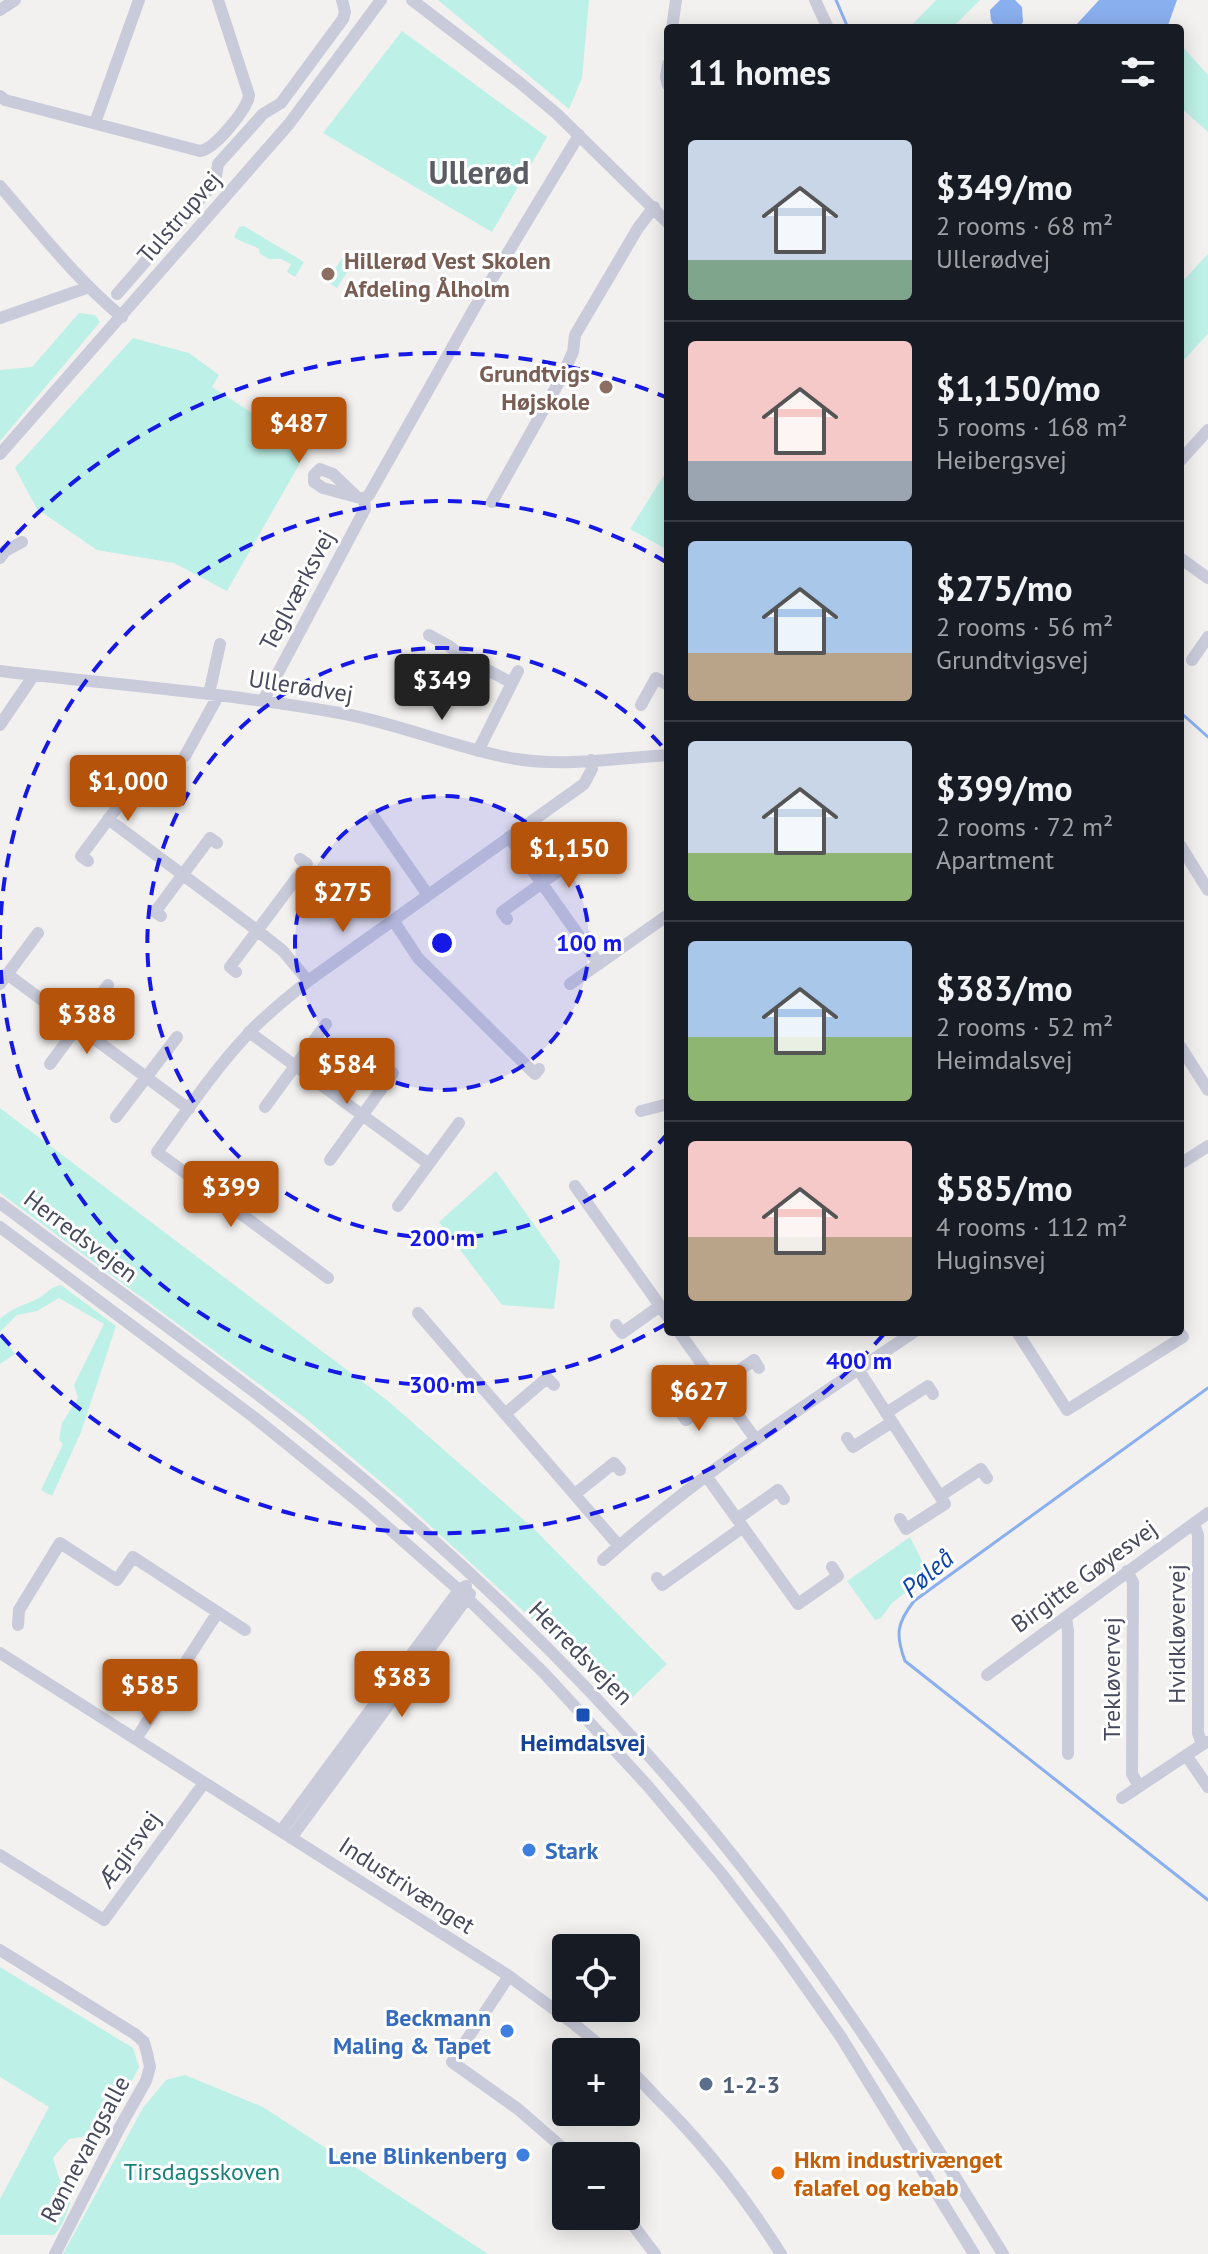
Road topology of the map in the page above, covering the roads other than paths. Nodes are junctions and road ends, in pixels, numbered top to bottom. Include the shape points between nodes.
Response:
1 (15, 0) edge
2 (139, 0) edge
3 (218, 0) edge
4 (342, 0) edge
5 (381, 0) edge
6 (412, 0) edge
7 (676, 0) edge
8 (815, 0) edge
9 (0, 10) edge
10 (673, 24) edge
11 (826, 24) edge
12 (0, 96) edge
13 (95, 123) junction
14 (228, 127) junction
15 (579, 135) junction
16 (241, 139) junction
17 (0, 186) edge
18 (654, 207) junction
19 (664, 218) edge
20 (89, 287) junction
21 (117, 294) dead end
22 (122, 317) junction
23 (0, 318) edge
24 (1208, 430) edge
25 (0, 454) edge
26 (1184, 457) edge
27 (492, 502) dead end
28 (22, 542) dead end
29 (0, 558) edge
30 (1184, 561) edge
31 (1208, 578) edge
32 (429, 635) dead end
33 (1208, 637) edge
34 (220, 644) dead end
35 (1192, 660) dead end
36 (0, 671) edge
37 (34, 675) junction
38 (664, 683) edge
39 (214, 695) junction
40 (263, 701) junction
41 (641, 705) dead end
42 (0, 725) edge
43 (478, 751) junction
44 (664, 755) edge
45 (185, 756) dead end
46 (591, 760) junction
47 (137, 781) dead end
48 (373, 816) dead end
49 (108, 819) junction
50 (509, 837) junction
51 (617, 841) dead end
52 (217, 843) dead end
53 (1184, 851) edge
54 (300, 859) dead end
55 (88, 861) dead end
56 (182, 875) junction
57 (542, 883) junction
58 (1208, 890) edge
59 (428, 895) junction
60 (161, 916) dead end
61 (664, 918) edge
62 (507, 919) dead end
63 (393, 920) junction
64 (258, 931) junction
65 (38, 933) dead end
66 (599, 964) junction
67 (236, 972) dead end
68 (4, 979) edge
69 (308, 981) junction
70 (570, 984) dead end
71 (108, 985) dead end
72 (326, 1024) dead end
73 (78, 1027) junction
74 (249, 1032) junction
75 (177, 1037) dead end
76 (1184, 1050) edge
77 (50, 1064) dead end
78 (296, 1066) junction
79 (539, 1069) dead end
80 (1202, 1069) edge
81 (393, 1073) dead end
82 (145, 1077) junction
83 (1208, 1090) edge
84 (664, 1105) edge
85 (265, 1107) dead end
86 (189, 1109) junction
87 (641, 1111) dead end
88 (362, 1115) junction
89 (116, 1117) dead end
90 (459, 1123) dead end
91 (1208, 1146) edge
92 (330, 1160) dead end
93 (1184, 1161) edge
94 (429, 1164) junction
95 (575, 1186) dead end
96 (0, 1203) edge
97 (398, 1206) dead end
98 (0, 1227) edge
99 (328, 1278) dead end
100 (661, 1307) edge
101 (418, 1313) dead end
102 (616, 1325) dead end
103 (682, 1336) edge
104 (908, 1336) edge
105 (1020, 1336) edge
106 (1182, 1336) edge
107 (759, 1368) dead end
108 (858, 1369) junction
109 (554, 1385) dead end
110 (720, 1390) junction
111 (933, 1394) dead end
112 (680, 1411) dead end
113 (505, 1414) junction
114 (889, 1418) junction
115 (847, 1438) dead end
116 (756, 1440) junction
117 (620, 1470) dead end
118 (707, 1477) junction
119 (987, 1478) dead end
120 (575, 1494) junction
121 (940, 1496) junction
122 (784, 1499) dead end
123 (1208, 1513) edge
124 (900, 1519) dead end
125 (740, 1523) junction
126 (1194, 1523) junction
127 (619, 1546) junction
128 (603, 1560) dead end
129 (832, 1567) dead end
130 (1127, 1571) junction
131 (657, 1578) dead end
132 (476, 1580) junction
133 (464, 1594) junction
134 (218, 1612) junction
135 (1066, 1618) junction
136 (18, 1625) dead end
137 (245, 1630) dead end
138 (1, 1656) edge
139 (987, 1675) dead end
140 (136, 1739) junction
141 (1205, 1743) edge
142 (1068, 1754) dead end
143 (1186, 1755) junction
144 (204, 1783) junction
145 (1139, 1786) junction
146 (1208, 1787) edge
147 (1122, 1798) dead end
148 (286, 1834) junction
149 (0, 1855) edge
150 (0, 1950) edge
151 (509, 1976) junction
152 (591, 2038) edge
153 (640, 2081) edge
154 (556, 2142) edge
155 (637, 2230) edge
156 (55, 2254) edge
157 (655, 2254) edge
158 (781, 2254) edge
159 (974, 2254) edge
160 (1003, 2254) edge

1 - 9 street
2 - 13 street
3 - 14 street via 249,95
4 - 16 street via 343,19 281,103
5 - 22 street, Tulstrupvej via 289,124
6 - 15 street
7 - 10 street
8 - 11 street
12 - 13 street
13 - 14 street via 200,151 210,148
14 - 16 street
15 - 18 street
15 - 40 street, Teglværksvej via 369,495 359,497 365,509
16 - 21 street via 218,164 215,182
17 - 20 street
18 - 19 street
18 - 27 street via 575,335 559,382
20 - 22 street
20 - 23 street
22 - 25 street, Tulstrupvej
24 - 26 street
28 - 29 street
30 - 31 street
32 - 43 street via 463,657 515,677
33 - 35 street
34 - 39 street, Ullerødvej
36 - 37 street, Ullerødvej
37 - 39 street, Ullerødvej
37 - 42 street
38 - 41 street via 656,678
39 - 40 street, Ullerødvej
39 - 45 street
40 - 43 street, Ullerødvej via 349,715
43 - 46 street, Ullerødvej via 548,762
44 - 46 street, Ullerødvej
46 - 50 street via 584,784
47 - 49 street
48 - 59 street
49 - 55 street via 81,856
49 - 56 street
50 - 57 street
50 - 59 street
51 - 57 street via 611,833
52 - 56 street via 210,838
53 - 58 street
54 - 64 street via 307,864
56 - 60 street via 155,912
56 - 64 street
57 - 62 street via 502,912
57 - 66 street
59 - 63 street
61 - 66 street
63 - 69 street
63 - 79 street via 418,958 535,1074
64 - 67 street via 230,967
64 - 69 street
65 - 68 street
66 - 70 street
68 - 73 street
69 - 74 street
71 - 73 street
72 - 78 street
73 - 77 street
73 - 82 street
74 - 78 street
74 - 86 street
75 - 82 street
76 - 80 street
78 - 85 street
78 - 88 street
80 - 83 street
81 - 88 street
82 - 86 street
82 - 89 street
84 - 87 street
86 - 99 street via 157,1152
88 - 92 street
88 - 94 street
90 - 94 street
91 - 93 street
94 - 97 street
95 - 100 street
96 - 132 street, Herredsvejen via 302,1429
98 - 133 street, Herredsvejen via 255,1418
100 - 102 street via 622,1333
101 - 113 street
103 - 110 street
104 - 108 street
105 - 106 street via 1067,1410
107 - 110 street via 754,1360
108 - 114 street
108 - 116 street
109 - 113 street via 547,1378
110 - 112 street via 686,1420
110 - 116 street
111 - 114 street via 928,1386
113 - 120 street
114 - 115 street via 853,1447
114 - 121 street
116 - 118 street
117 - 120 street via 614,1463
118 - 125 street
118 - 127 street
119 - 121 street via 981,1469
120 - 127 street
121 - 124 street via 945,1504 906,1529
122 - 125 street via 778,1490
123 - 126 street, Birgitte Gøyesvej
125 - 129 street via 798,1604 838,1576
125 - 131 street via 662,1585
126 - 130 street, Birgitte Gøyesvej
126 - 141 street, Hvidkløvervej via 1198,1733
127 - 128 street
130 - 135 street, Birgitte Gøyesvej
130 - 145 street, Trekløvervej via 1133,1582 1132,1774
132 - 133 street
132 - 160 street, Herredsvejen via 617,1721 721,1841 853,2019
133 - 148 street
133 - 159 street, Herredsvejen via 583,1715 721,1873 841,2037
134 - 136 street via 133,1557 117,1580 60,1543 19,1610
134 - 137 street
134 - 140 street
135 - 139 street, Birgitte Gøyesvej
135 - 142 street
138 - 140 street, Industrivænget
140 - 144 street, Industrivænget
141 - 143 street
143 - 145 street
143 - 146 street
144 - 148 street, Industrivænget
144 - 149 street, Ægirsvej via 104,1920
145 - 147 street
148 - 151 street, Industrivænget
150 - 156 street, Rønnevangsalle via 135,2034 144,2042 150,2067
151 - 152 street, Industrivænget
151 - 154 street via 452,2062
153 - 158 street via 716,2162
155 - 157 street

